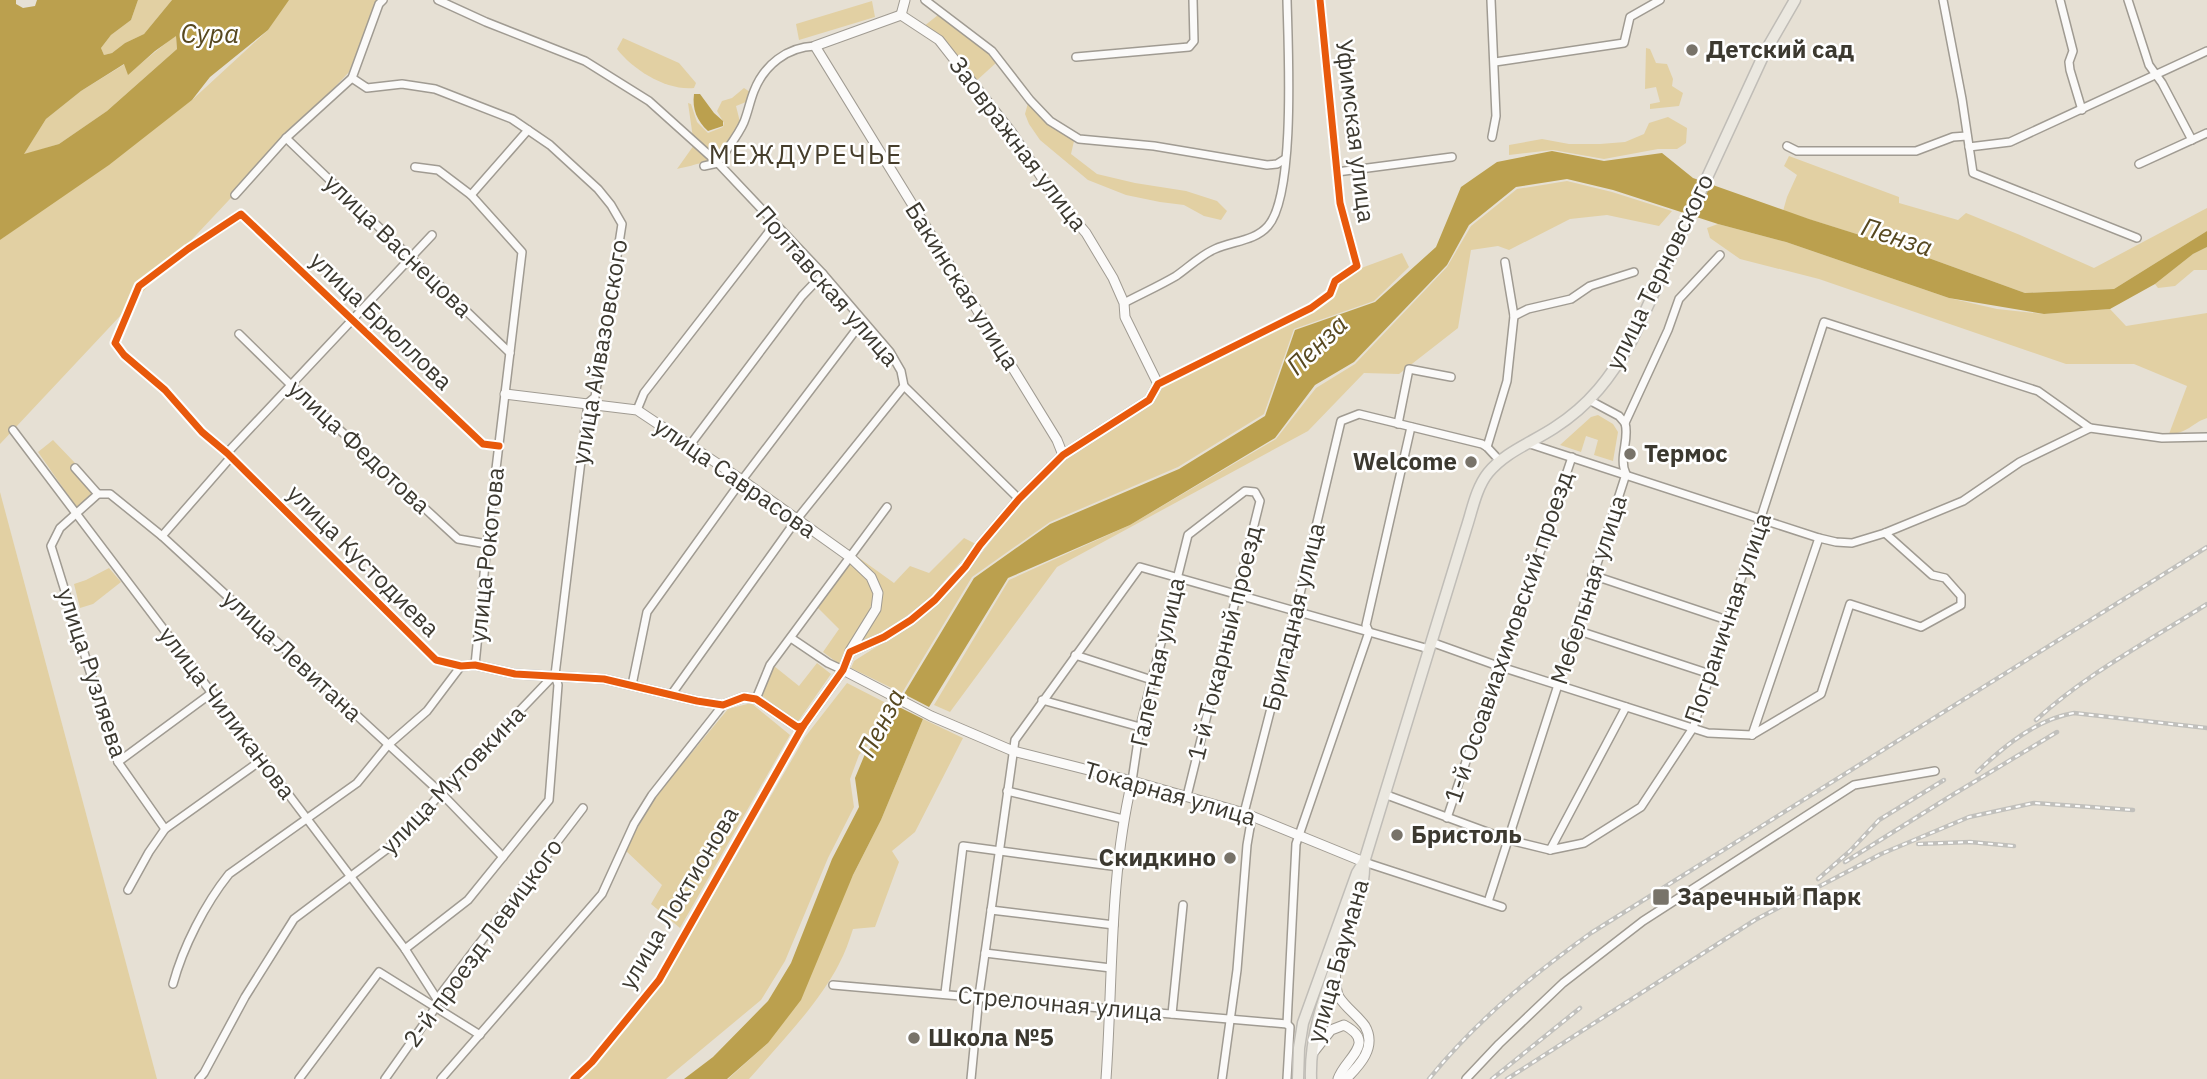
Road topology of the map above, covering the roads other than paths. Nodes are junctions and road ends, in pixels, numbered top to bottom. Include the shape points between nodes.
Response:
1 (383, 0) edge
2 (438, 0) edge
3 (905, 0) edge
4 (925, 0) edge
5 (1193, 0) edge
6 (1287, 0) edge
7 (1320, 0) edge
8 (1491, 0) edge
9 (1660, 0) edge
10 (1795, 0) edge
11 (1942, 0) edge
12 (2060, 0) edge
13 (2129, 0) edge
14 (901, 15) junction
15 (815, 46) junction
16 (2207, 51) edge
17 (1076, 57) dead end
18 (1495, 62) junction
19 (2155, 76) junction
20 (352, 79) junction
21 (2082, 110) junction
22 (528, 130) junction
23 (2207, 133) edge
24 (1967, 136) junction
25 (1492, 137) dead end
26 (286, 138) junction
27 (2192, 140) junction
28 (1787, 146) dead end
29 (1969, 147) junction
30 (1452, 157) dead end
31 (1285, 159) junction
32 (718, 163) junction
33 (2139, 164) dead end
34 (704, 166) dead end
35 (415, 167) dead end
36 (1337, 172) junction
37 (235, 195) dead end
38 (471, 195) junction
39 (775, 224) junction
40 (432, 235) dead end
41 (2137, 238) dead end
42 (1720, 255) dead end
43 (411, 258) junction
44 (1505, 262) dead end
45 (1634, 272) dead end
46 (823, 274) junction
47 (1124, 303) junction
48 (1514, 316) junction
49 (352, 320) junction
50 (862, 322) junction
51 (239, 334) dead end
52 (115, 343) joint
53 (510, 353) junction
54 (1451, 377) dead end
55 (1158, 384) junction
56 (291, 385) junction
57 (904, 386) junction
58 (505, 394) junction
59 (1590, 400) junction
60 (588, 403) junction
61 (637, 410) junction
62 (1625, 423) junction
63 (1398, 424) junction
64 (1411, 427) junction
65 (2091, 428) junction
66 (13, 430) dead end
67 (2207, 437) edge
68 (1527, 443) junction
69 (690, 445) junction
70 (499, 446) junction
71 (1487, 447) junction
72 (229, 455) junction
73 (1063, 455) junction
74 (1572, 457) junction
75 (1499, 460) junction
76 (75, 468) dead end
77 (1626, 474) junction
78 (742, 480) junction
79 (1255, 492) joint
80 (98, 494) junction
81 (1019, 499) junction
82 (887, 507) dead end
83 (75, 513) junction
84 (797, 519) junction
85 (1762, 519) junction
86 (1885, 533) junction
87 (162, 536) junction
88 (1819, 538) junction
89 (487, 544) junction
90 (850, 557) junction
91 (1592, 575) junction
92 (1177, 578) junction
93 (1238, 593) junction
94 (1296, 611) junction
95 (1727, 620) junction
96 (1576, 630) junction
97 (1369, 632) junction
98 (790, 638) junction
99 (1430, 645) junction
100 (849, 652) junction
101 (1075, 655) junction
102 (475, 665) junction
103 (461, 666) junction
104 (1498, 666) junction
105 (843, 670) junction
106 (1710, 674) junction
107 (555, 675) junction
108 (1152, 680) junction
109 (632, 685) junction
110 (1558, 685) junction
111 (213, 692) junction
112 (671, 695) junction
113 (756, 699) junction
114 (1042, 700) junction
115 (723, 705) junction
116 (1626, 707) junction
117 (803, 726) junction
118 (1140, 727) junction
119 (1693, 728) junction
120 (1752, 735) junction
121 (388, 745) junction
122 (1013, 751) junction
123 (263, 760) junction
124 (118, 762) junction
125 (1935, 771) dead end
126 (1132, 781) junction
127 (1007, 791) junction
128 (441, 793) junction
129 (1384, 794) junction
130 (1187, 796) junction
131 (583, 808) dead end
132 (1248, 815) junction
133 (1447, 818) junction
134 (307, 819) junction
135 (1123, 819) junction
136 (165, 829) junction
137 (1299, 836) junction
138 (1509, 840) junction
139 (999, 850) junction
140 (1550, 850) junction
141 (503, 857) junction
142 (1364, 862) junction
143 (1119, 867) junction
144 (352, 877) junction
145 (128, 890) dead end
146 (1488, 902) junction
147 (1183, 905) dead end
148 (1502, 907) dead end
149 (990, 910) junction
150 (1114, 925) junction
151 (405, 949) junction
152 (985, 953) junction
153 (1111, 968) junction
154 (1335, 970) junction
155 (173, 984) dead end
156 (834, 985) dead end
157 (945, 993) junction
158 (979, 996) junction
159 (436, 1003) junction
160 (1110, 1008) junction
161 (1172, 1014) junction
162 (1230, 1019) junction
163 (1287, 1024) junction
164 (480, 1035) junction
165 (1311, 1055) junction
166 (199, 1079) edge
167 (299, 1079) edge
168 (384, 1079) edge
169 (441, 1079) edge
170 (574, 1079) edge
171 (971, 1079) edge
172 (1106, 1079) edge
173 (1222, 1079) edge
174 (1287, 1079) edge
175 (1298, 1079) edge
176 (1311, 1079) edge
177 (1338, 1079) edge
178 (1346, 1079) edge
179 (1466, 1079) edge

1 - 20 street
2 - 32 street, Полтавская улица via 585,61 649,101
3 - 14 street
4 - 31 street via 992,51 1050,121 1079,139 1267,165
5 - 17 street via 1194,41 1189,47
6 - 31 street
7 - 36 street, Уфимская улица
8 - 18 street
9 - 18 street via 1630,17 1624,43
10 - 59 main road, улица Терновского via 1765,52 1628,348
11 - 24 street
12 - 21 street via 2073,51 2070,70
13 - 19 street
14 - 15 street
14 - 47 street, Заовражная улица via 939,40 1012,132 1052,193 1086,233
15 - 32 street via 776,59 764,72 743,124
15 - 73 street, Бакинская улица
16 - 19 street
18 - 25 street
19 - 21 street
19 - 27 street
20 - 22 street, улица Айвазовского via 367,88 402,84 435,89 512,119
20 - 26 street
21 - 29 street via 2010,142
22 - 38 street
22 - 60 street, улица Айвазовского via 598,189 622,224 596,397
23 - 27 street
24 - 28 street via 1953,136 1916,151 1797,151
24 - 29 street
26 - 37 street
26 - 43 street, улица Васнецова
27 - 33 street
29 - 41 street via 1973,173
30 - 36 street
31 - 47 street via 1280,200 1270,224 1259,235 1213,249
32 - 34 street
32 - 39 street, Полтавская улица
35 - 38 street, улица Рокотова via 438,170
36 - 55 street, Уфимская улица via 1357,266 1311,307
38 - 53 street, улица Рокотова via 522,252
39 - 46 street, Полтавская улица
39 - 61 street via 644,393
40 - 43 street
42 - 62 street, Мебельная улица via 1679,299
43 - 49 street
43 - 53 street, улица Васнецова
44 - 48 street
45 - 48 street, улица Терновского via 1590,286 1571,299
46 - 50 street, Полтавская улица
46 - 69 street
47 - 55 street, Заовражная улица via 1125,317
48 - 71 street via 1507,381
49 - 52 street, улица Брюллова via 242,214 139,286
49 - 56 street
49 - 70 street, улица Брюллова via 483,444
50 - 57 street, Полтавская улица via 890,352
50 - 78 street
51 - 56 street, улица Федотова
52 - 72 street, улица Кустодиева
53 - 58 street, улица Рокотова
54 - 63 street via 1409,369
55 - 73 street via 1149,400
56 - 72 street
56 - 89 street, улица Федотова via 458,539
57 - 81 street, Полтавская улица
57 - 84 street
58 - 60 street, улица Саврасова
58 - 70 street, улица Рокотова
59 - 62 street
59 - 68 main road, улица Терновского
60 - 61 street, улица Саврасова
60 - 107 street, улица Айвазовского
61 - 69 street, улица Саврасова
62 - 77 street, Мебельная улица via 1622,465
63 - 64 street
63 - 94 street, Бригадная улица via 1359,415 1341,421
64 - 71 street
64 - 97 street via 1366,625
65 - 67 street via 2162,438
65 - 85 street, Пограничная улица via 2038,391 1824,322
65 - 86 street via 2020,462 1963,501
66 - 83 street, улица Чиликанова
68 - 74 street
68 - 75 main road, улица Терновского
69 - 78 street, улица Саврасова
70 - 89 street, улица Рокотова
71 - 75 street
72 - 87 street
72 - 103 street, улица Кустодиева via 436,660
73 - 81 street
74 - 77 street
74 - 104 street, 1-й Осоавиахимовский проезд via 1504,660
75 - 99 main road, улица Терновского via 1477,494
76 - 80 street, улица Левитана
77 - 85 street
77 - 91 street, Мебельная улица
78 - 84 street, улица Саврасова
78 - 109 street via 647,612
79 - 92 street, Галетная улица via 1245,491 1188,535
79 - 93 street, 1-й Токарный проезд via 1260,501
80 - 83 street
80 - 87 street, улица Левитана via 110,494
81 - 100 street via 935,600 884,637
82 - 90 street
83 - 111 street, улица Чиликанова
83 - 124 street, улица Рузляева via 51,546
84 - 90 street, улица Саврасова
84 - 112 street
85 - 88 street
85 - 95 street, Пограничная улица
86 - 88 street via 1852,543
86 - 120 street via 1932,575 1945,578 1961,596 1961,605 1921,627 1850,604 1821,694
87 - 121 street, улица Левитана
88 - 120 street
89 - 102 street, улица Рокотова
90 - 98 street
90 - 100 street, улица Саврасова via 871,577 878,593 876,609
91 - 95 street
91 - 96 street, Мебельная улица
92 - 93 street
92 - 101 street via 1140,567
92 - 108 street, Галетная улица
93 - 94 street
93 - 130 street, 1-й Токарный проезд
94 - 97 street
94 - 132 street, Бригадная улица
95 - 106 street, Пограничная улица
96 - 106 street
96 - 110 street, Мебельная улица
97 - 99 street
97 - 137 street
98 - 105 street
98 - 113 street via 770,665
99 - 104 street
99 - 129 main road, улица Терновского
100 - 105 street, улица Саврасова
101 - 108 street
101 - 114 street
102 - 103 street, улица Кустодиева
102 - 107 street, улица Кустодиева via 515,674
103 - 121 street via 426,711
104 - 110 street
104 - 133 street, 1-й Осоавиахимовский проезд
105 - 117 street, улица Саврасова
105 - 122 street, Токарная улица via 931,716
106 - 119 street, Пограничная улица
107 - 109 street, улица Кустодиева
107 - 128 street, улица Мутовкина
107 - 141 street, улица Айвазовского via 549,800
108 - 118 street, Галетная улица
109 - 112 street, улица Кустодиева
110 - 116 street
110 - 138 street, Мебельная улица
111 - 123 street, улица Чиликанова
111 - 124 street
112 - 115 street, улица Кустодиева
113 - 115 street via 744,697
113 - 117 street via 797,727
114 - 118 street
114 - 122 street via 1015,740
115 - 164 street via 652,795 602,894
116 - 119 street
116 - 140 street
117 - 170 street, улица Локтионова via 659,979
118 - 126 street, Галетная улица
119 - 120 street
119 - 140 street, Пограничная улица via 1641,807 1584,843
121 - 128 street, улица Левитана
121 - 134 street via 357,783
122 - 126 street, Токарная улица
122 - 127 street
123 - 134 street, улица Чиликанова
123 - 136 street
124 - 136 street, улица Рузляева
125 - 179 street via 1854,785 1643,920 1563,983
126 - 130 street, Токарная улица
126 - 135 street, Галетная улица
127 - 135 street
127 - 139 street
128 - 141 street, улица Левитана
128 - 144 street, улица Мутовкина via 403,837
129 - 133 street
129 - 142 main road, улица Терновского
130 - 132 street, Токарная улица
131 - 159 street, 2-й проезд Левицкого
132 - 137 street, Токарная улица
132 - 162 street, Бригадная улица
133 - 138 street
134 - 144 street, улица Чиликанова
134 - 155 street via 229,874 179,960
135 - 143 street, Галетная улица
136 - 145 street
137 - 142 street, Токарная улица
137 - 163 street
138 - 140 street
138 - 146 street, Мебельная улица
139 - 143 street
139 - 149 street
139 - 157 street via 963,846
141 - 151 street, улица Айвазовского via 468,900
142 - 146 street, Токарная улица
142 - 154 main road, улица Баумана via 1360,892
142 - 175 main road, улица Баумана via 1303,1023
143 - 150 street, Галетная улица
144 - 151 street, улица Чиликанова
144 - 166 street, улица Мутовкина via 294,919
146 - 148 street, Токарная улица
147 - 161 street
149 - 150 street
149 - 152 street
150 - 153 street, Галетная улица
151 - 159 street, улица Чиликанова
152 - 153 street
152 - 158 street
153 - 160 street, Галетная улица
154 - 165 main road, улица Баумана via 1320,1009
154 - 178 street via 1338,994 1369,1038 1368,1052
156 - 157 street, Стрелочная улица
157 - 158 street, Стрелочная улица
158 - 160 street, Стрелочная улица
158 - 171 street
159 - 164 street
159 - 167 street via 379,972
159 - 168 street, 2-й проезд Левицкого
160 - 161 street, Стрелочная улица
160 - 172 street, Галетная улица
161 - 162 street, Стрелочная улица
162 - 163 street, Стрелочная улица
162 - 173 street, Бригадная улица
163 - 174 street
164 - 169 street
165 - 176 main road, улица Баумана
165 - 177 street via 1331,1030 1344,1025 1356,1032 1358,1049

